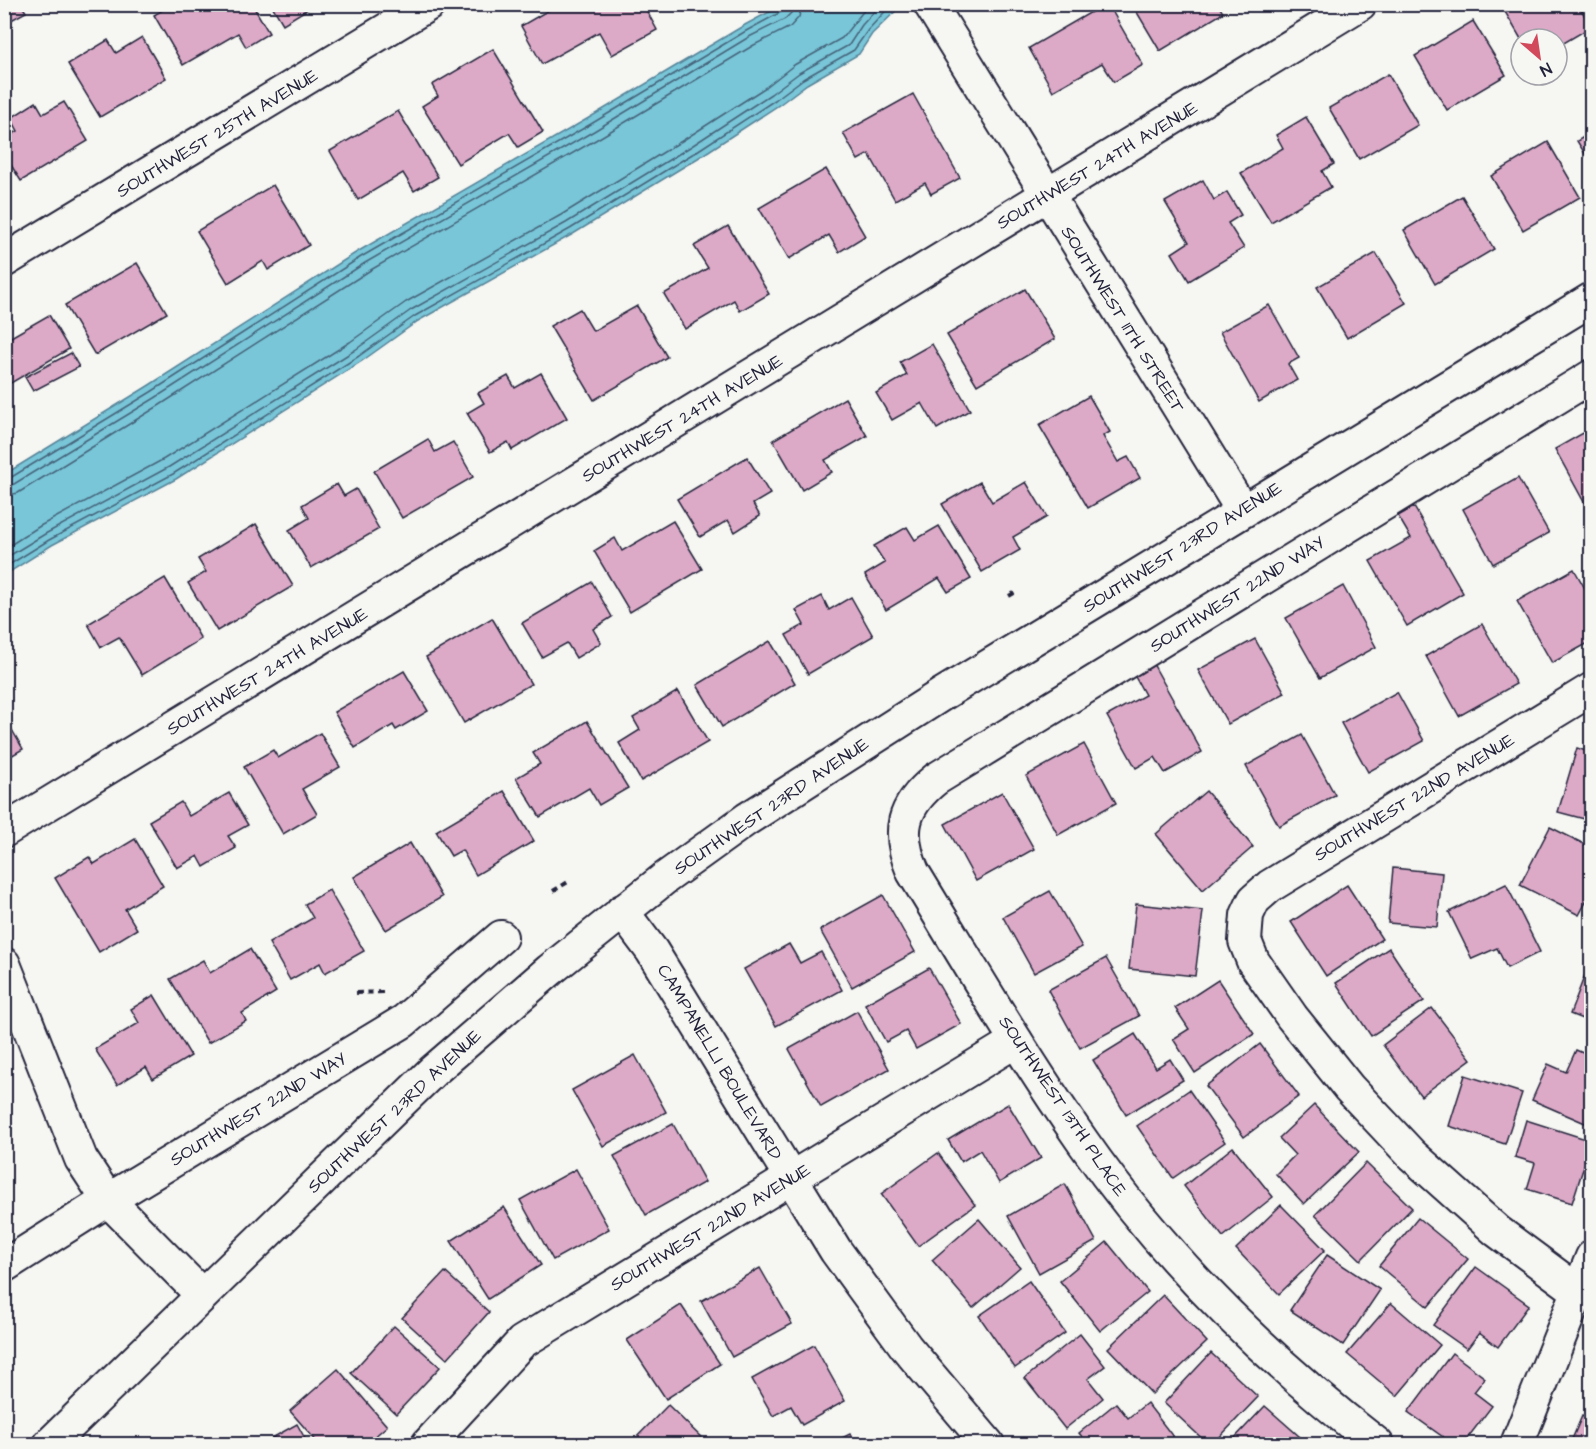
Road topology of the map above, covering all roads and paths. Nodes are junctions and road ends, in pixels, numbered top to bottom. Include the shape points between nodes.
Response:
1 (429, 4) edge
2 (930, 4) edge
3 (1360, 4) edge
4 (1047, 195) junction
5 (4, 261) edge
6 (1592, 299) edge
7 (1592, 376) edge
8 (1242, 510) junction
9 (1018, 591) dead end
10 (1010, 596) dead end
11 (1592, 689) edge
12 (4, 831) edge
13 (903, 831) joint
14 (568, 882) dead end
15 (554, 891) dead end
16 (622, 911) junction
17 (501, 937) dead end
18 (4, 963) edge
19 (383, 992) dead end
20 (356, 993) dead end
21 (1016, 1041) junction
22 (791, 1178) junction
23 (108, 1200) junction
24 (1592, 1257) edge
25 (4, 1266) edge
26 (1578, 1292) junction
27 (202, 1295) junction
28 (53, 1442) edge
29 (428, 1444) edge
30 (988, 1444) edge
31 (1377, 1444) edge
32 (1517, 1444) edge

1 - 5 street, SOUTHWEST 25TH AVENUE
2 - 4 street, SOUTHWEST 11TH STREET
3 - 4 street, SOUTHWEST 24TH AVENUE
4 - 8 street, SOUTHWEST 11TH STREET
4 - 12 street, SOUTHWEST 24TH AVENUE
6 - 8 street, SOUTHWEST 23RD AVENUE
7 - 13 street, SOUTHWEST 22ND WAY via 936,779 920,792 908,810
8 - 16 street, SOUTHWEST 23RD AVENUE via 821,771 706,848
9 - 10 path
11 - 26 street, SOUTHWEST 22ND AVENUE via 1270,885 1254,900 1247,915 1245,941 1253,961 1292,1017 1349,1088 1412,1155 1488,1223
13 - 21 street, SOUTHWEST 13TH PLACE via 905,852 913,872
14 - 15 path
16 - 22 street, CAMPANELLI BOULEVARD via 652,951
16 - 27 street, SOUTHWEST 23RD AVENUE via 433,1071
17 - 23 street, SOUTHWEST 22ND WAY via 404,1021
18 - 23 street via 70,1136
19 - 20 path
21 - 22 street, SOUTHWEST 22ND AVENUE
21 - 31 street, SOUTHWEST 13TH PLACE via 1083,1143 1194,1278 1264,1349
22 - 29 street, SOUTHWEST 22ND AVENUE via 522,1342
22 - 30 street, CAMPANELLI BOULEVARD via 878,1311
23 - 25 street, SOUTHWEST 22ND WAY
23 - 27 street
24 - 26 street
26 - 32 street
27 - 28 street, SOUTHWEST 23RD AVENUE

